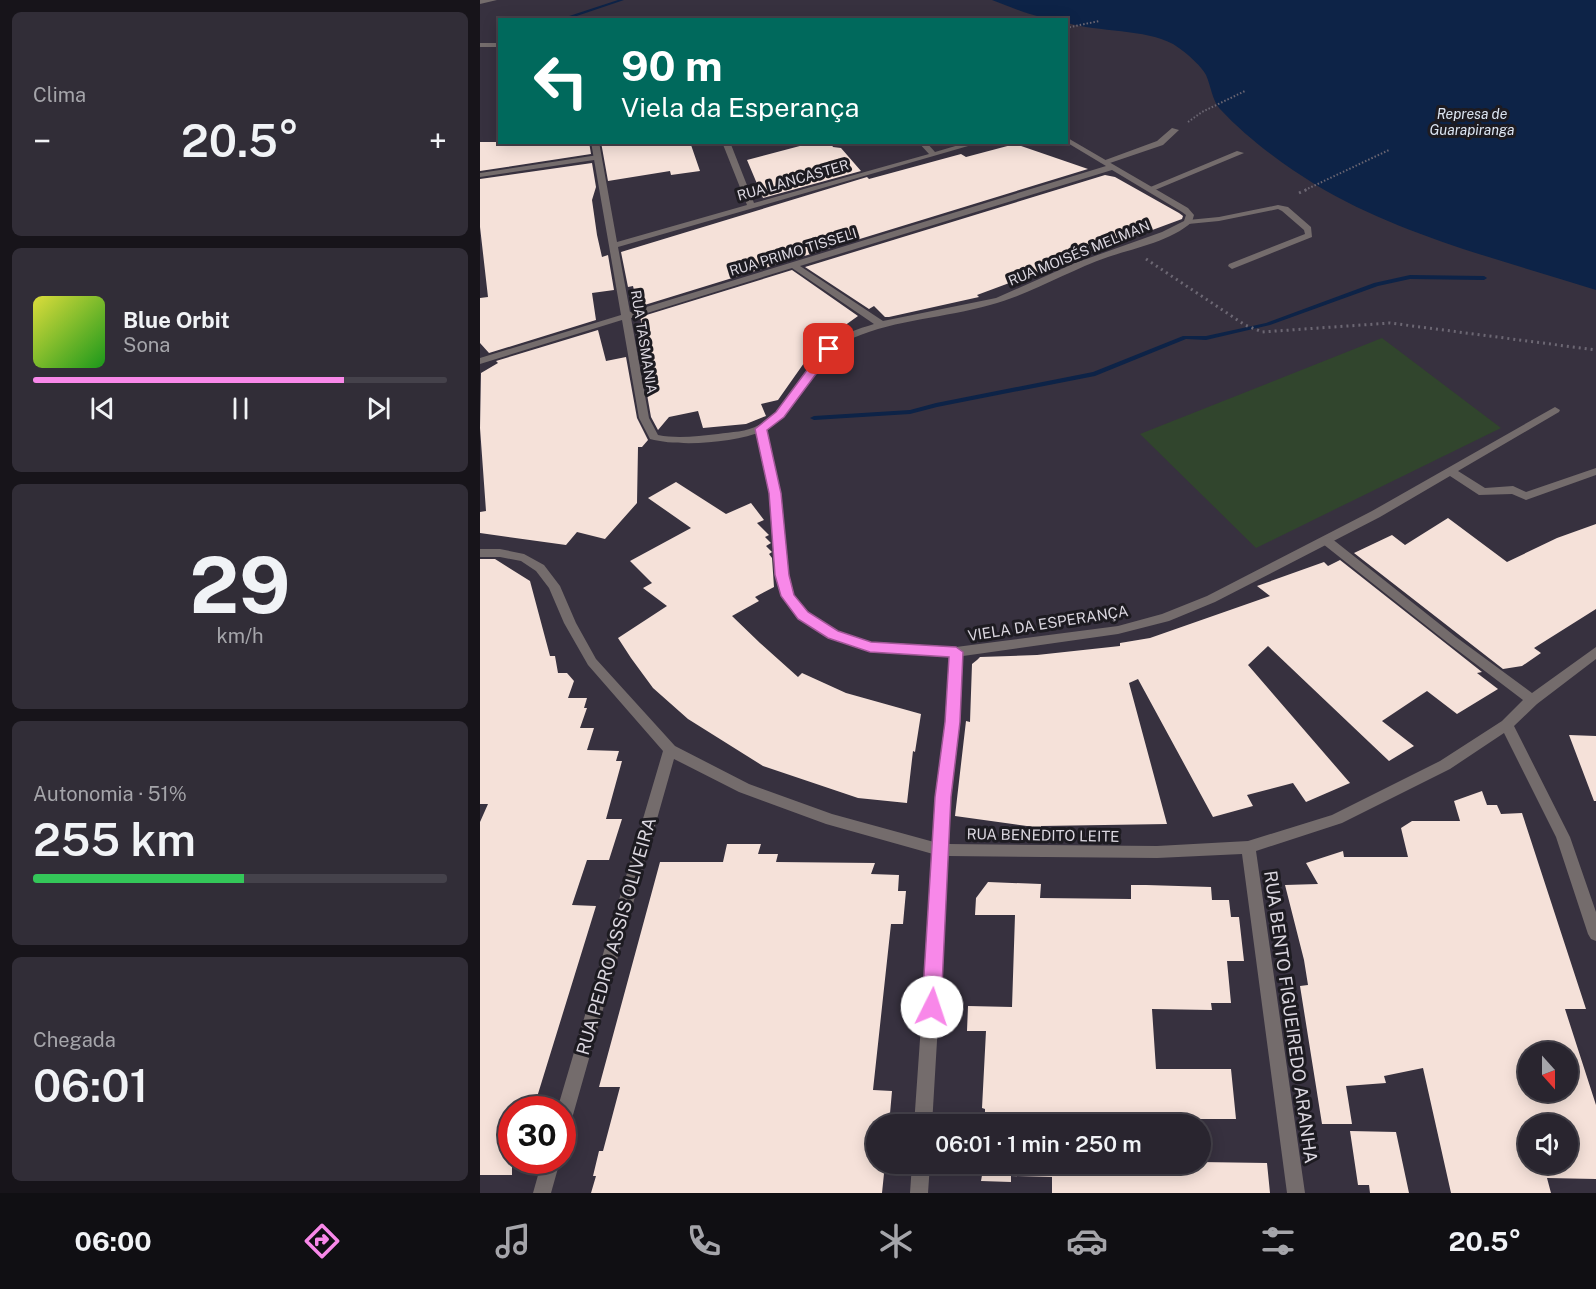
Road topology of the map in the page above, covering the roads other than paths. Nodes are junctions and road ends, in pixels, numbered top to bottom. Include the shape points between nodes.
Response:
1 (494, 0) edge
2 (480, 2) edge
3 (480, 45) edge
4 (498, 45) edge
5 (1175, 130) road end
6 (1068, 140) edge
7 (595, 144) edge
8 (727, 144) edge
9 (923, 144) edge
10 (972, 144) edge
11 (1240, 153) dead end
12 (934, 155) junction
13 (598, 157) junction
14 (1104, 162) junction
15 (1113, 167) junction
16 (480, 175) edge
17 (1152, 188) junction
18 (751, 206) junction
19 (1188, 222) junction
20 (614, 244) junction
21 (795, 266) junction
22 (1232, 266) dead end
23 (627, 316) junction
24 (882, 325) junction
25 (480, 361) edge
26 (1555, 411) dead end
27 (761, 429) junction
28 (1450, 471) junction
29 (1596, 471) edge
30 (1327, 540) junction
31 (480, 553) edge
32 (956, 652) junction
33 (1596, 652) edge
34 (1532, 700) junction
35 (1507, 725) junction
36 (669, 750) junction
37 (1248, 847) junction
38 (939, 850) junction
39 (1596, 934) edge
40 (569, 1096) edge
41 (924, 1114) edge
42 (547, 1174) edge
43 (920, 1174) edge
44 (542, 1193) edge
45 (919, 1193) edge
46 (1296, 1193) edge

1 - 2 street
3 - 4 street
5 - 14 street via 1160,143
6 - 14 street
7 - 13 street, RUA TASMANIA
8 - 18 street
9 - 12 street
10 - 12 street, RUA LANCASTER
11 - 17 street
12 - 18 street, RUA LANCASTER
13 - 16 street
13 - 20 street, RUA TASMANIA
14 - 15 street
15 - 17 street
15 - 21 street, RUA PRIMO TISSELI
17 - 19 street via 1185,210 1190,215
18 - 20 street, RUA LANCASTER
19 - 22 street, RUA MOISÉS MELMAN via 1278,207 1308,229 1309,235 1293,243
19 - 24 street, RUA MOISÉS MELMAN via 1003,298
20 - 23 street, RUA TASMANIA
21 - 23 street, RUA PRIMO TISSELI
21 - 24 street
23 - 25 street, RUA PRIMO TISSELI
23 - 27 street, RUA TASMANIA via 639,399 654,437 676,441
24 - 27 street, RUA MOISÉS MELMAN via 842,339 829,349 805,372 780,414
26 - 28 street, VIELA DA ESPERANÇA
27 - 32 street, VIELA DA ESPERANÇA via 775,493 782,575 788,596 803,616 833,634 870,647
28 - 29 street via 1483,492 1513,490 1526,496
28 - 30 street, VIELA DA ESPERANÇA
30 - 32 street, VIELA DA ESPERANÇA via 1165,618 1118,630
30 - 34 street
31 - 36 street, RUA BENEDITO LEITE via 524,558 540,568 554,586 592,662
32 - 38 street
33 - 34 street, RUA BENEDITO LEITE
34 - 35 street, RUA BENEDITO LEITE
35 - 37 street, RUA BENEDITO LEITE via 1445,765 1337,819
35 - 39 street via 1563,837
36 - 38 street, RUA BENEDITO LEITE via 754,792 831,820
36 - 40 street, RUA PEDRO ASSIS OLIVEIRA
37 - 38 street, RUA BENEDITO LEITE via 1125,852
37 - 46 street, RUA BENTO FIGUEIREDO ARANHA
38 - 41 street
42 - 44 street
43 - 45 street

